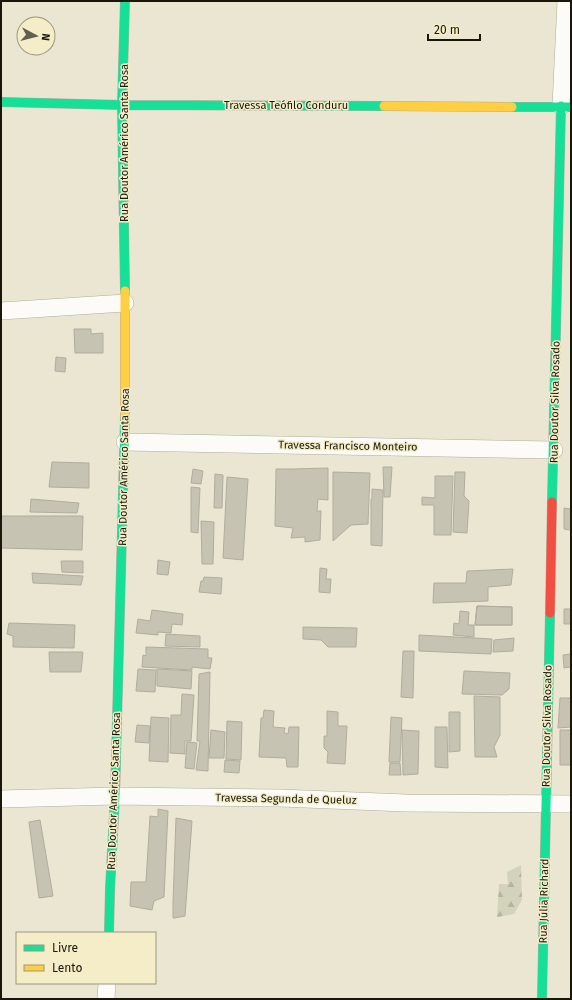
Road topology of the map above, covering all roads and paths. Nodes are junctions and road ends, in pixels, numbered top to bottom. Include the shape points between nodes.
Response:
1 (125, 1) edge
2 (566, 1) edge
3 (1, 102) edge
4 (122, 105) junction
5 (566, 106) edge
6 (126, 303) junction
7 (1, 311) edge
8 (125, 442) junction
9 (560, 450) junction
10 (115, 796) junction
11 (1, 799) edge
12 (545, 804) junction
13 (571, 804) edge
14 (109, 932) edge
15 (107, 984) edge
16 (106, 999) edge
17 (542, 999) edge

1 - 4 street, Rua Doutor Américo Santa Rosa
2 - 5 street, Rua Doutor Silva Rosado
3 - 4 street, Travessa Teófilo Conduru
4 - 5 street, Travessa Teófilo Conduru
4 - 6 street, Rua Doutor Américo Santa Rosa
5 - 9 street, Rua Doutor Silva Rosado
6 - 7 street
6 - 8 street, Rua Doutor Américo Santa Rosa
8 - 9 street, Travessa Francisco Monteiro
8 - 10 street, Rua Doutor Américo Santa Rosa
9 - 12 street, Rua Doutor Silva Rosado
10 - 11 street, Travessa Segunda de Queluz
10 - 12 street, Travessa Segunda de Queluz
10 - 14 street, Rua Doutor Américo Santa Rosa
12 - 13 street, Travessa Segunda de Queluz
12 - 17 street, Rua Júlia Richard
15 - 16 street

